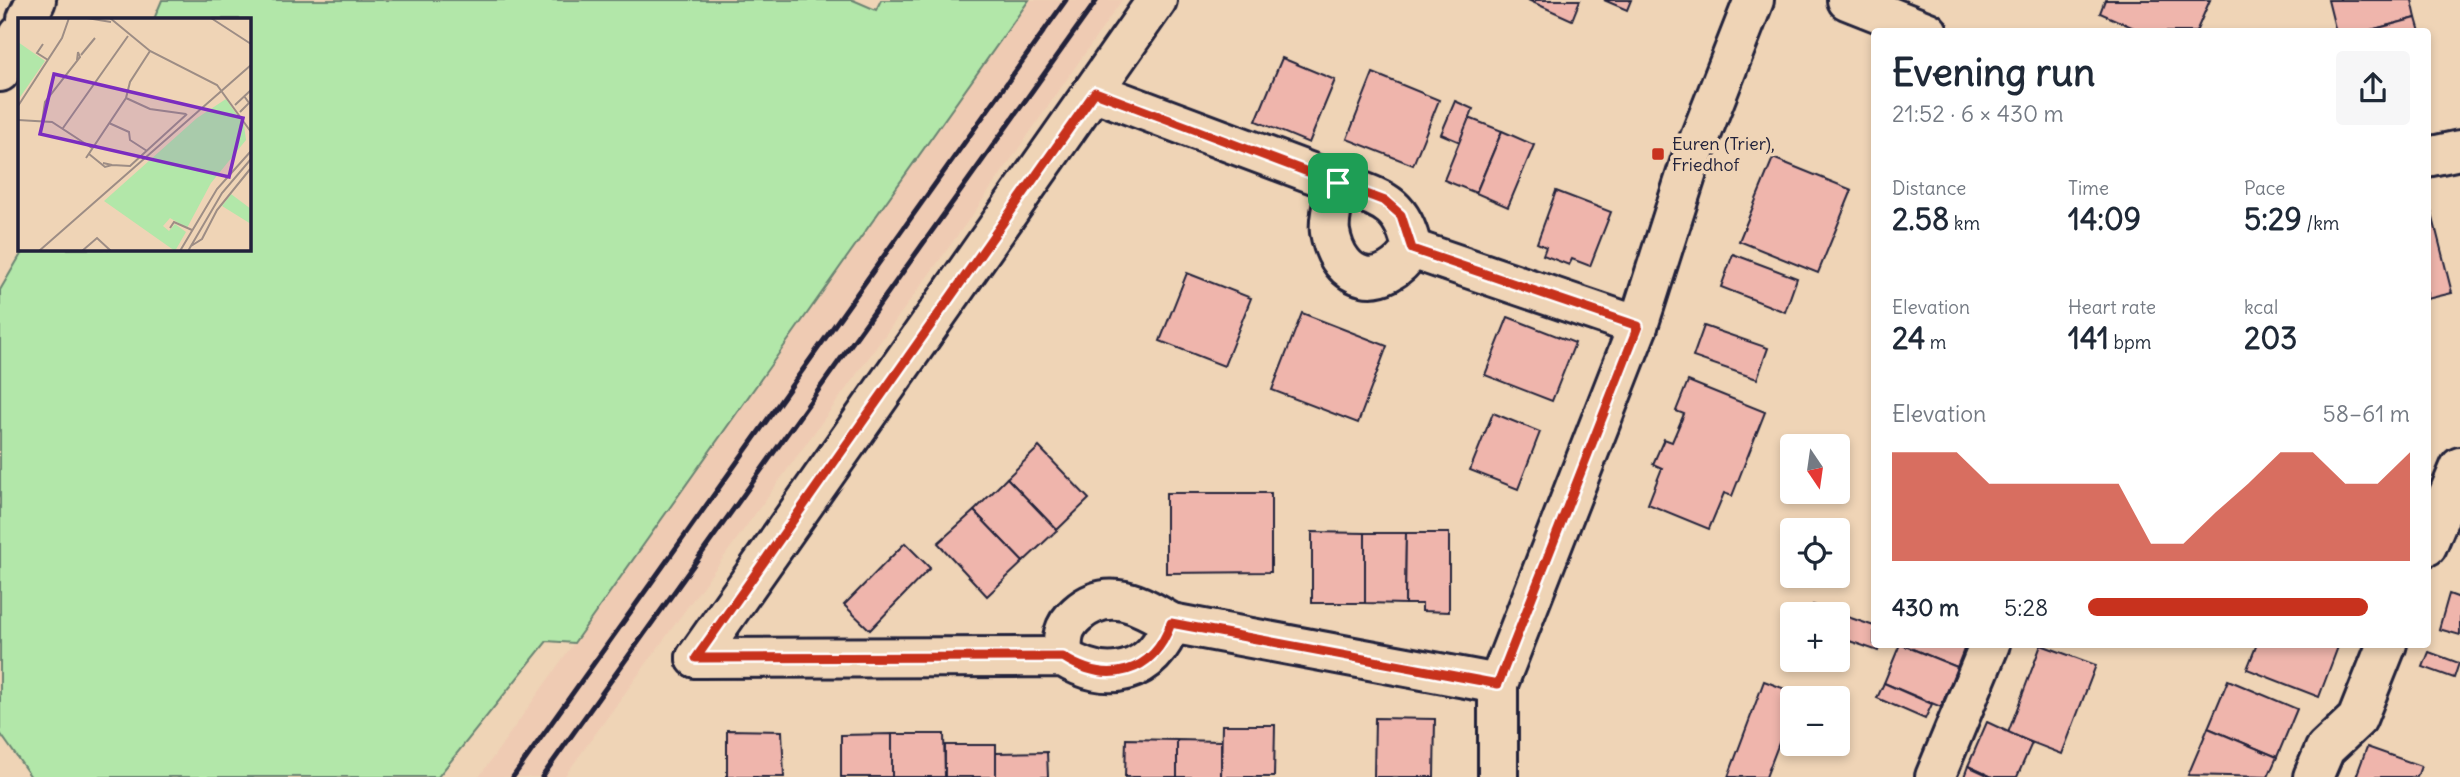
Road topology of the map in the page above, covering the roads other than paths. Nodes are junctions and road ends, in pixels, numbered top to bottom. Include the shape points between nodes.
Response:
1 (36, 0) edge
2 (1157, 0) edge
3 (1754, 0) edge
4 (1847, 0) edge
5 (27, 18) edge
6 (1918, 28) edge
7 (18, 38) edge
8 (0, 72) edge
9 (1095, 92) junction
10 (2460, 150) edge
11 (2431, 156) edge
12 (1338, 183) junction
13 (1412, 249) junction
14 (1638, 326) junction
15 (2460, 467) edge
16 (2431, 536) edge
17 (1171, 623) junction
18 (1988, 648) edge
19 (2385, 648) edge
20 (1063, 657) junction
21 (1498, 684) junction
22 (1498, 777) edge
23 (1936, 777) edge
24 (2313, 777) edge

1 - 5 street
2 - 9 street
3 - 14 street via 1690,163
4 - 6 street
7 - 8 street
9 - 12 street
9 - 20 street via 696,658
10 - 11 street
12 - 13 street via 1385,201 1401,215
12 - 13 street via 1329,230 1341,263 1361,276 1384,276 1400,267
13 - 14 street
14 - 21 street
15 - 16 street
17 - 20 street via 1164,642 1138,667 1102,672 1082,669
17 - 20 street via 1143,606 1104,598 1070,620 1061,633
17 - 21 street
18 - 23 street
19 - 24 street via 2357,719 2325,749
21 - 22 street

